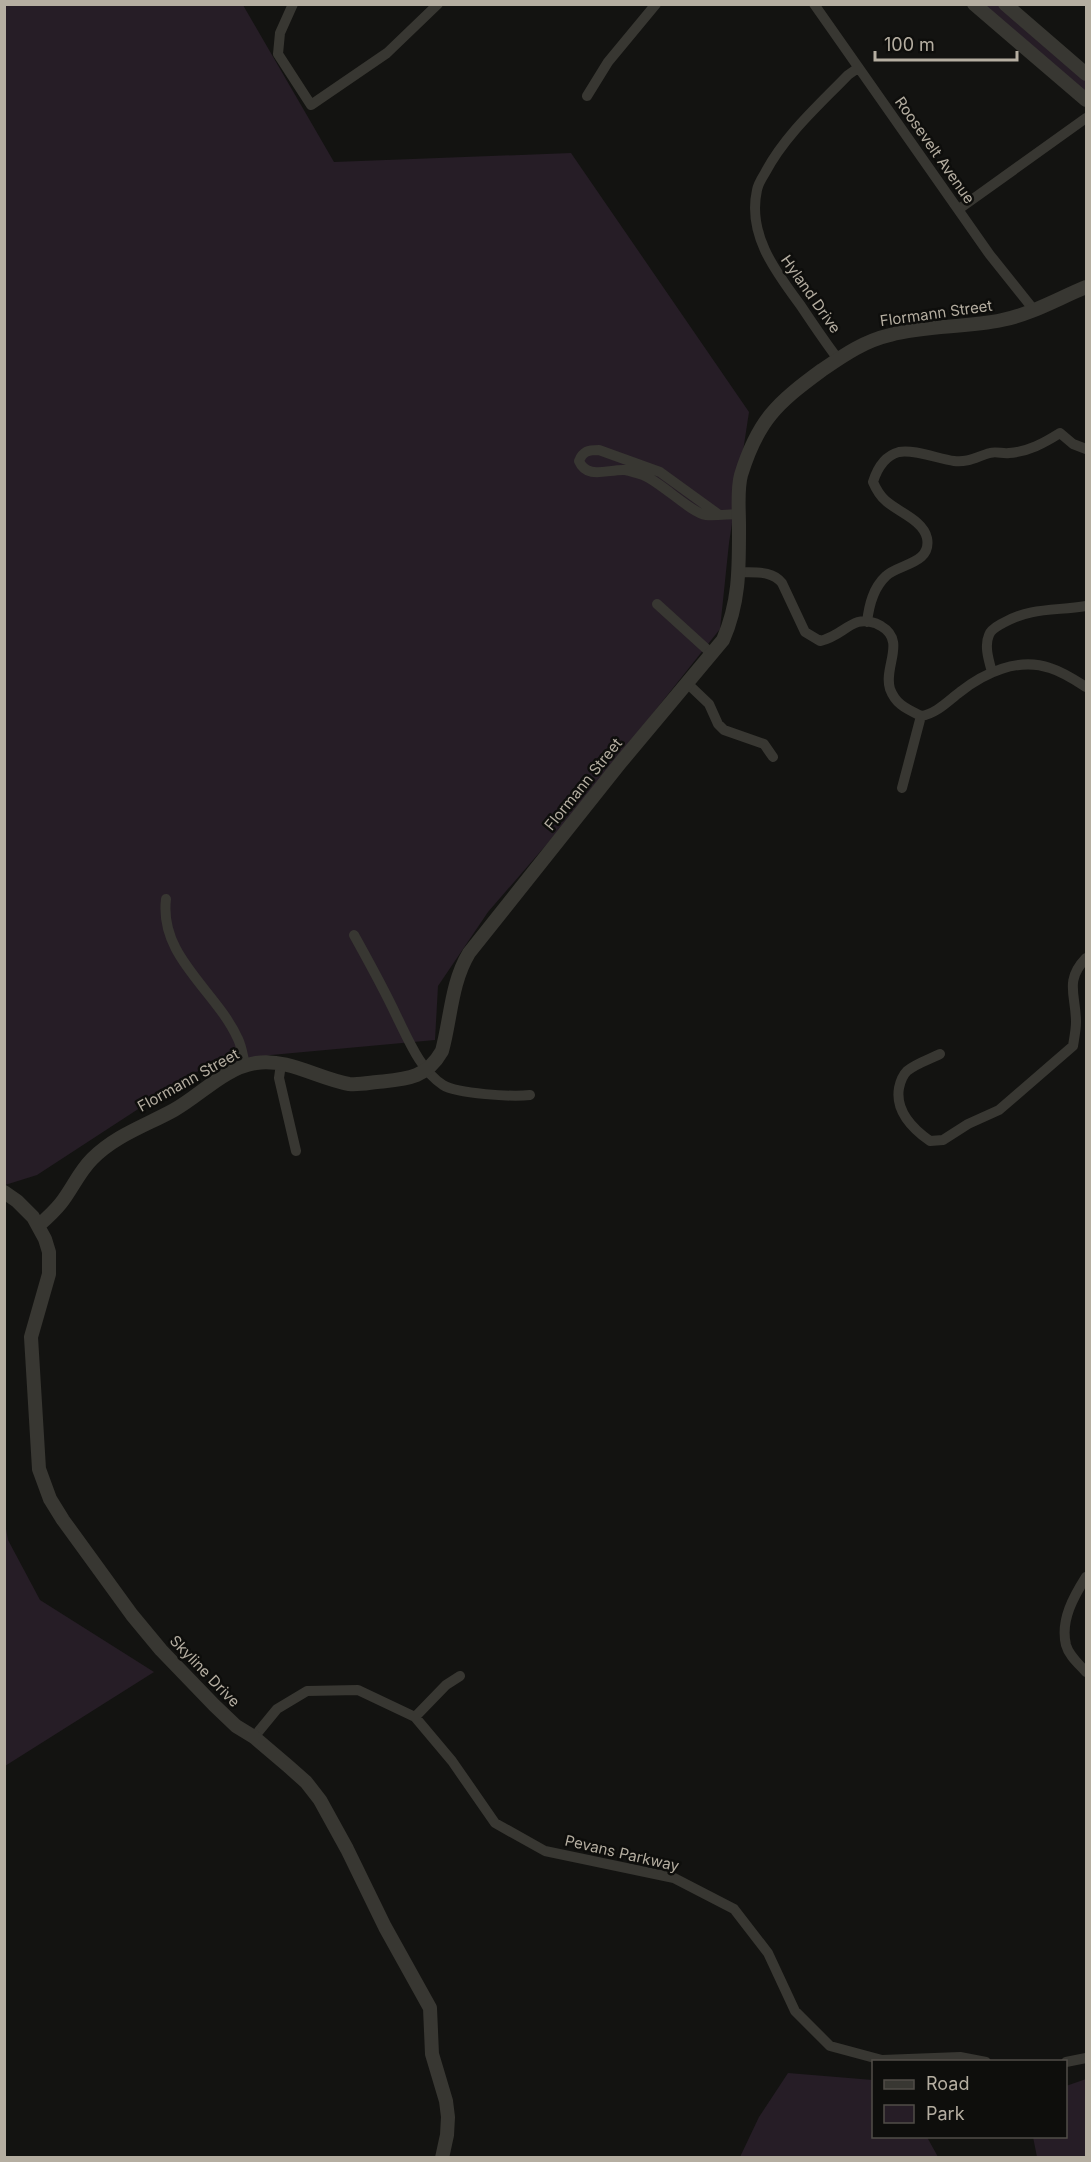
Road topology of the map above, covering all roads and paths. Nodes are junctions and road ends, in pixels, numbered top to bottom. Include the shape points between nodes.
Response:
1 (293, 4) edge
2 (438, 4) edge
3 (656, 4) edge
4 (814, 4) edge
5 (974, 4) edge
6 (1005, 4) edge
7 (858, 68) junction
8 (1086, 74) edge
9 (587, 96) dead end
10 (1086, 100) edge
11 (1086, 118) edge
12 (959, 209) junction
13 (1086, 287) edge
14 (1034, 310) junction
15 (838, 359) junction
16 (1086, 449) edge
17 (718, 514) junction
18 (739, 514) junction
19 (739, 572) junction
20 (657, 604) dead end
21 (1086, 606) edge
22 (867, 622) junction
23 (712, 654) junction
24 (992, 672) junction
25 (688, 684) junction
26 (1086, 687) edge
27 (921, 716) junction
28 (773, 758) dead end
29 (902, 788) dead end
30 (166, 899) dead end
31 (354, 935) dead end
32 (1086, 958) edge
33 (940, 1054) dead end
34 (280, 1064) junction
35 (245, 1065) junction
36 (428, 1070) junction
37 (530, 1095) dead end
38 (296, 1151) dead end
39 (4, 1192) edge
40 (38, 1226) junction
41 (1086, 1577) edge
42 (1086, 1672) edge
43 (460, 1676) dead end
44 (415, 1717) junction
45 (254, 1737) junction
46 (1086, 2058) edge
47 (882, 2060) edge
48 (882, 2060) edge
49 (980, 2060) edge
50 (1067, 2062) edge
51 (442, 2157) edge

1 - 2 street via 280,33 278,54 311,105 387,53
3 - 9 street via 608,62
4 - 7 street, Roosevelt Avenue
5 - 10 street
6 - 8 street
7 - 12 street, Roosevelt Avenue
7 - 15 street, Hyland Drive via 786,139 757,188 756,220 771,264
11 - 12 street
12 - 14 street, Roosevelt Avenue
13 - 14 street, Flormann Street
14 - 15 street, Flormann Street via 980,324 892,334 873,339
15 - 18 street, Flormann Street via 782,400 765,422 740,478
16 - 22 street via 1060,434 1036,447 991,452 957,462 912,452 898,452 884,460 873,482 885,501 922,529 927,545 918,560 888,573 880,583 869,605
17 - 17 street via 660,472 598,450 588,450 579,461 581,467 594,473 626,470 644,475 697,511
17 - 18 street
18 - 19 street, Flormann Street
19 - 22 street via 777,577 805,632 820,640
19 - 23 street, Flormann Street via 732,619
20 - 23 street
21 - 24 street via 1031,611 998,626 989,633 987,642
22 - 27 street via 890,633 894,642 888,681 891,690 900,706
23 - 25 street, Flormann Street
24 - 26 street via 1020,665 1047,667
24 - 27 street via 935,711
25 - 28 street via 709,705 724,730 764,744
25 - 36 street, Flormann Street via 469,953 456,982 442,1051
27 - 29 street
30 - 35 street via 166,928 179,956 239,1040
31 - 36 street via 411,1047
32 - 33 street via 1072,985 1076,1023 1073,1047 999,1110 944,1140 930,1141 909,1123 898,1092 907,1071
34 - 35 street, Flormann Street
34 - 36 street, Flormann Street via 350,1084 406,1079
34 - 38 street via 279,1078
35 - 40 street, Flormann Street via 175,1110 115,1140 92,1159 60,1205
36 - 37 street via 444,1086 455,1090
39 - 40 street, Skyline Drive via 27,1210
40 - 45 street, Skyline Drive via 50,1262 31,1337 39,1469 50,1499 161,1650 236,1726
41 - 42 street via 1066,1620 1066,1644
43 - 44 street
44 - 45 street, Pevans Parkway via 357,1690 307,1691 277,1708
44 - 47 street, Pevans Parkway via 452,1761 495,1823 545,1851 674,1878 734,1909 768,1953 795,2011 830,2046
45 - 51 street, Skyline Drive via 306,1782 320,1800 430,2008 432,2054 448,2117
46 - 50 street
48 - 49 street, Pevans Parkway

